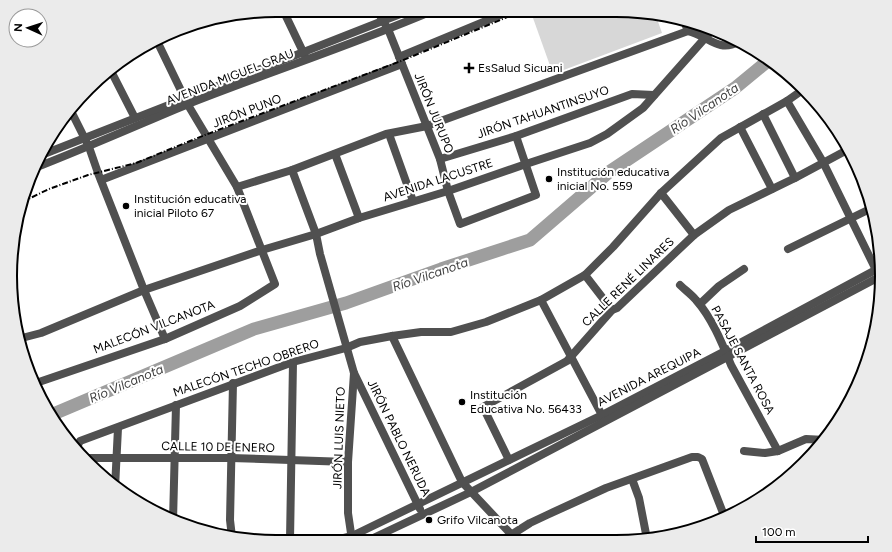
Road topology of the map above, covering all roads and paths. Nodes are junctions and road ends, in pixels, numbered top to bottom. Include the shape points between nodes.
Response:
1 (287, 17) edge
2 (381, 17) edge
3 (393, 17) edge
4 (417, 17) edge
5 (497, 17) edge
6 (383, 21) junction
7 (686, 27) edge
8 (388, 29) junction
9 (688, 32) junction
10 (708, 34) edge
11 (705, 38) junction
12 (159, 45) edge
13 (733, 45) edge
14 (304, 51) junction
15 (307, 60) junction
16 (400, 61) junction
17 (113, 75) edge
18 (799, 93) edge
19 (654, 95) junction
20 (787, 100) junction
21 (187, 101) junction
22 (763, 114) junction
23 (73, 115) edge
24 (136, 118) junction
25 (427, 126) junction
26 (740, 127) junction
27 (389, 134) junction
28 (516, 136) junction
29 (85, 138) junction
30 (208, 139) junction
31 (89, 147) junction
32 (49, 152) edge
33 (843, 152) edge
34 (335, 154) junction
35 (440, 159) junction
36 (823, 162) junction
37 (526, 164) junction
38 (42, 165) edge
39 (292, 170) junction
40 (795, 178) junction
41 (101, 180) junction
42 (237, 187) junction
43 (772, 189) junction
44 (448, 192) junction
45 (661, 193) junction
46 (413, 201) junction
47 (866, 211) edge
48 (359, 218) junction
49 (850, 219) junction
50 (316, 234) junction
51 (694, 235) junction
52 (788, 249) dead end
53 (262, 250) junction
54 (874, 261) edge
55 (744, 269) dead end
56 (875, 270) edge
57 (585, 275) junction
58 (875, 281) edge
59 (680, 285) dead end
60 (144, 290) junction
61 (541, 300) junction
62 (700, 304) junction
63 (612, 310) junction
64 (392, 336) junction
65 (25, 337) edge
66 (165, 339) junction
67 (346, 348) junction
68 (727, 354) junction
69 (571, 357) junction
70 (293, 362) junction
71 (354, 373) junction
72 (40, 382) edge
73 (233, 383) junction
74 (176, 405) junction
75 (604, 418) junction
76 (118, 428) junction
77 (817, 440) edge
78 (79, 444) edge
79 (744, 451) dead end
80 (778, 451) junction
81 (92, 458) edge
82 (117, 458) junction
83 (175, 458) junction
84 (231, 458) junction
85 (290, 460) junction
86 (509, 460) junction
87 (348, 462) junction
88 (116, 479) edge
89 (632, 479) junction
90 (462, 482) junction
91 (471, 492) junction
92 (418, 505) junction
93 (723, 512) edge
94 (173, 513) edge
95 (422, 514) junction
96 (231, 531) edge
97 (646, 533) edge
98 (290, 535) edge
99 (352, 535) edge
100 (358, 535) edge
101 (380, 535) edge
102 (510, 535) edge
103 (516, 535) edge

1 - 14 street
2 - 6 street, JIRÓN JURUPO
3 - 6 street, AVENIDA MIGUEL GRAU
4 - 8 street, AVENIDA MIGUEL GRAU
5 - 16 street, JIRÓN PUNO
6 - 8 street, JIRÓN JURUPO
6 - 14 street, AVENIDA MIGUEL GRAU
7 - 9 street
8 - 15 street, AVENIDA MIGUEL GRAU
8 - 16 street, JIRÓN JURUPO
9 - 11 street via 697,33
9 - 25 street
10 - 11 street, AVENIDA LACUSTRE
11 - 13 street via 716,45
11 - 19 street, AVENIDA LACUSTRE
12 - 21 street
14 - 15 street
14 - 21 street, AVENIDA MIGUEL GRAU
15 - 21 street, AVENIDA MIGUEL GRAU
16 - 25 street, JIRÓN JURUPO
16 - 30 street, JIRÓN PUNO
17 - 24 street
18 - 20 street, MALECÓN TECHO OBRERO
19 - 28 street, JIRÓN TAHUANTINSUYO via 632,94
19 - 37 street, AVENIDA LACUSTRE via 643,108 602,137
20 - 22 street, MALECÓN TECHO OBRERO
20 - 36 street
21 - 24 street, AVENIDA MIGUEL GRAU
21 - 30 street
21 - 31 street, AVENIDA MIGUEL GRAU
22 - 26 street, MALECÓN TECHO OBRERO
22 - 40 street
23 - 29 street
24 - 29 street, AVENIDA MIGUEL GRAU
25 - 27 street
25 - 35 street, JIRÓN JURUPO
26 - 43 street
26 - 45 street, MALECÓN TECHO OBRERO via 720,138
27 - 34 street
27 - 46 street
28 - 35 street, JIRÓN TAHUANTINSUYO
28 - 37 street
29 - 31 street
29 - 32 street, AVENIDA MIGUEL GRAU
30 - 41 street, JIRÓN PUNO
30 - 42 street
31 - 38 street, AVENIDA MIGUEL GRAU
31 - 41 street
33 - 36 street, CALLE RENÉ LINARES
34 - 39 street
34 - 48 street
35 - 44 street, JIRÓN JURUPO
36 - 40 street, CALLE RENÉ LINARES
36 - 49 street
37 - 44 street, AVENIDA LACUSTRE
37 - 44 street, JIRÓN JURUPO via 536,195 460,224
39 - 42 street
39 - 50 street, JIRÓN LUIS NIETO
40 - 43 street, CALLE RENÉ LINARES
41 - 60 street
42 - 53 street
43 - 51 street, CALLE RENÉ LINARES via 728,210
44 - 46 street, AVENIDA LACUSTRE
45 - 51 street
45 - 57 street, MALECÓN TECHO OBRERO
46 - 48 street, AVENIDA LACUSTRE
47 - 49 street
48 - 50 street, AVENIDA LACUSTRE
49 - 52 street
49 - 54 street
50 - 53 street, AVENIDA LACUSTRE
50 - 67 street, JIRÓN LUIS NIETO
51 - 63 street, CALLE RENÉ LINARES
53 - 60 street, AVENIDA LACUSTRE
53 - 66 street, MALECÓN VILCANOTA via 275,284 240,306
55 - 62 street via 719,286
56 - 68 street, AVENIDA AREQUIPA
57 - 61 street, MALECÓN TECHO OBRERO
57 - 63 street
58 - 68 street, AVENIDA AREQUIPA
59 - 62 street, PASAJE SANTA ROSA
60 - 65 street, AVENIDA LACUSTRE via 41,333
60 - 66 street
61 - 64 street, MALECÓN TECHO OBRERO via 486,322 451,332 421,332
61 - 69 street
62 - 68 street, PASAJE SANTA ROSA
63 - 69 street, CALLE RENÉ LINARES
64 - 67 street, MALECÓN TECHO OBRERO via 360,342
64 - 90 street
66 - 72 street, MALECÓN VILCANOTA
67 - 70 street, MALECÓN TECHO OBRERO
67 - 71 street, JIRÓN LUIS NIETO
68 - 75 street, AVENIDA AREQUIPA
68 - 80 street, PASAJE SANTA ROSA
69 - 75 street
69 - 86 street, CALLE RENÉ LINARES via 483,407
70 - 73 street, MALECÓN TECHO OBRERO
70 - 85 street
71 - 87 street, JIRÓN LUIS NIETO
71 - 92 street, JIRÓN PABLO NERUDA
73 - 74 street, MALECÓN TECHO OBRERO
73 - 84 street
74 - 76 street, MALECÓN TECHO OBRERO
74 - 83 street
75 - 86 street, AVENIDA AREQUIPA
75 - 91 street, AVENIDA AREQUIPA
76 - 78 street, MALECÓN TECHO OBRERO via 80,441
76 - 82 street
77 - 80 street via 806,439
79 - 80 street
81 - 82 street, CALLE 10 DE ENERO
82 - 83 street, CALLE 10 DE ENERO
82 - 88 street
83 - 84 street, CALLE 10 DE ENERO
83 - 94 street
84 - 85 street, CALLE 10 DE ENERO
84 - 96 street
85 - 87 street, CALLE 10 DE ENERO
85 - 98 street
86 - 90 street, AVENIDA AREQUIPA
87 - 99 street, JIRÓN LUIS NIETO via 348,512
89 - 93 street via 688,458 700,458
89 - 97 street
89 - 103 street via 547,514 530,523
90 - 91 street
90 - 92 street, AVENIDA AREQUIPA
91 - 95 street, AVENIDA AREQUIPA
91 - 102 street
92 - 95 street, JIRÓN PABLO NERUDA
92 - 100 street, AVENIDA AREQUIPA
95 - 101 street, AVENIDA AREQUIPA

